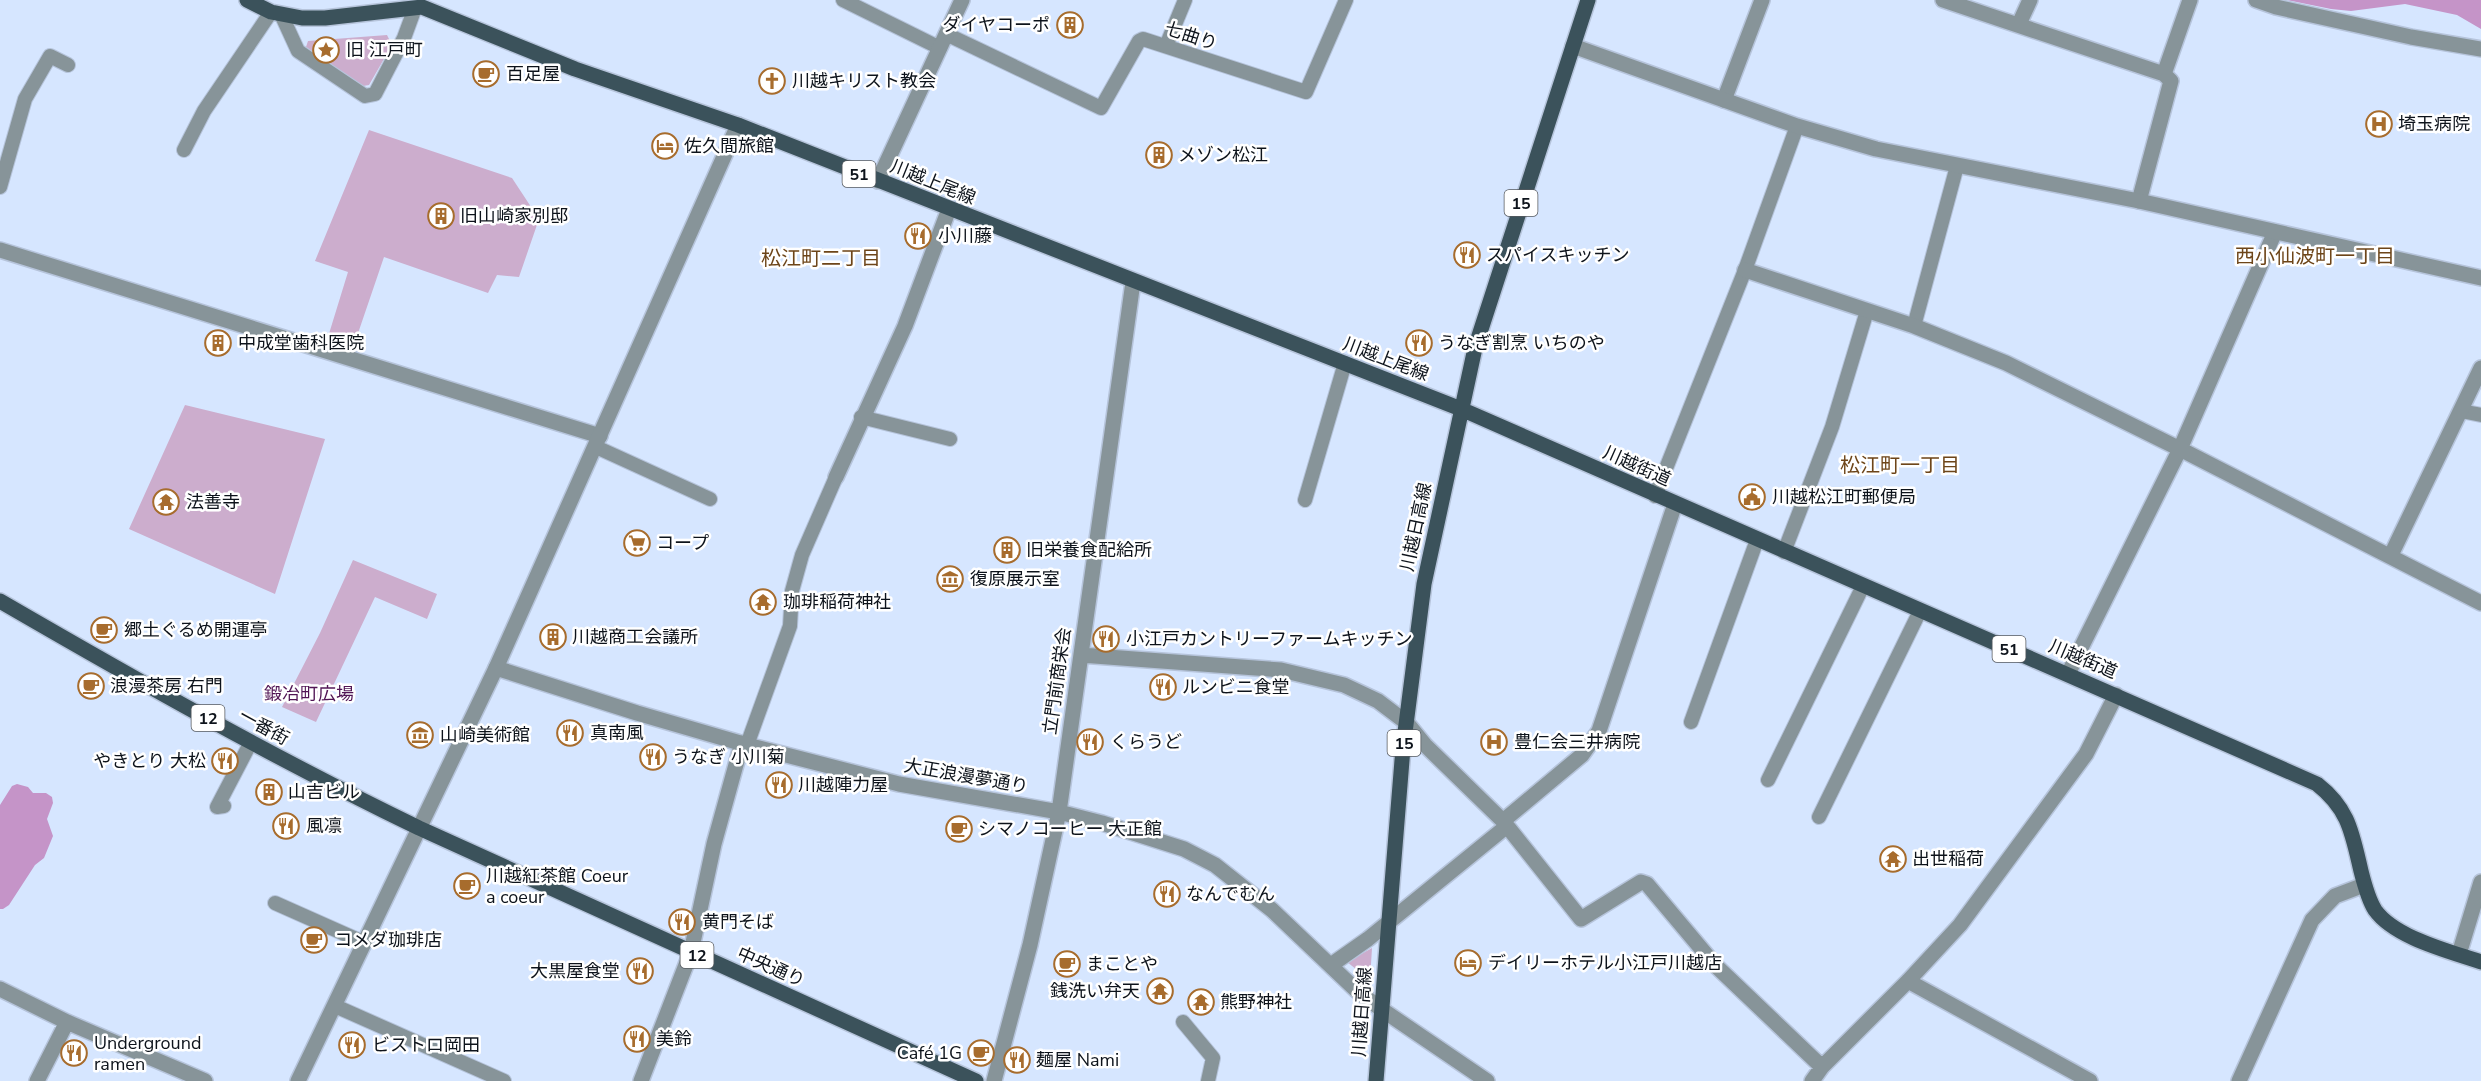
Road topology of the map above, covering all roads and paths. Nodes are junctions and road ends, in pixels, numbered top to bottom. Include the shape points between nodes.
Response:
1 (247, 0) edge
2 (843, 0) edge
3 (962, 0) edge
4 (1185, 0) edge
5 (1346, 0) edge
6 (1588, 0) edge
7 (1762, 0) edge
8 (1943, 0) edge
9 (2030, 0) edge
10 (2190, 0) edge
11 (2256, 0) edge
12 (421, 5) edge
13 (276, 13) junction
14 (2019, 24) junction
15 (943, 41) junction
16 (1166, 46) junction
17 (1572, 46) junction
18 (2481, 49) edge
19 (68, 65) dead end
20 (2163, 74) junction
21 (1724, 100) junction
22 (738, 125) junction
23 (1797, 126) junction
24 (184, 150) dead end
25 (1957, 166) junction
26 (878, 182) junction
27 (0, 187) edge
28 (2139, 201) junction
29 (949, 209) junction
30 (2275, 232) junction
31 (0, 250) edge
32 (1745, 270) junction
33 (2481, 278) edge
34 (1133, 282) junction
35 (1867, 312) junction
36 (1914, 326) junction
37 (1345, 363) junction
38 (2481, 368) edge
39 (1461, 409) junction
40 (2461, 411) junction
41 (2481, 416) edge
42 (861, 417) junction
43 (950, 439) dead end
44 (598, 442) junction
45 (2180, 449) junction
46 (836, 477) joint
47 (1655, 496) junction
48 (710, 499) dead end
49 (1305, 500) dead end
50 (1675, 504) junction
51 (1757, 540) junction
52 (1784, 552) junction
53 (2391, 555) junction
54 (1863, 586) junction
55 (0, 601) edge
56 (2481, 603) edge
57 (1920, 610) junction
58 (1081, 655) junction
59 (496, 668) junction
60 (2068, 674) junction
61 (2116, 695) junction
62 (1691, 722) dead end
63 (1407, 723) junction
64 (251, 742) junction
65 (745, 744) junction
66 (1768, 780) dead end
67 (225, 806) dead end
68 (1059, 812) junction
69 (1819, 817) dead end
70 (1505, 824) junction
71 (419, 828) junction
72 (2481, 882) edge
73 (2364, 885) junction
74 (275, 903) dead end
75 (1389, 921) junction
76 (365, 943) junction
77 (691, 952) junction
78 (2459, 954) junction
79 (2481, 962) edge
80 (1331, 965) junction
81 (1908, 981) junction
82 (0, 989) edge
83 (335, 1006) junction
84 (1381, 1009) junction
85 (67, 1022) junction
86 (1183, 1022) dead end
87 (1822, 1067) junction
88 (36, 1081) edge
89 (205, 1081) edge
90 (298, 1081) edge
91 (504, 1081) edge
92 (641, 1081) edge
93 (976, 1081) edge
94 (994, 1081) edge
95 (1208, 1081) edge
96 (1376, 1081) edge
97 (1487, 1081) edge
98 (1812, 1081) edge
99 (2090, 1081) edge
100 (2239, 1081) edge

1 - 13 main road, 川越上尾線 / 51
2 - 15 lane
3 - 15 street
4 - 16 lane
5 - 16 lane, 七曲り via 1306,92
6 - 17 main road, 川越日高線 / 15
7 - 21 street
8 - 14 street
9 - 14 street
10 - 20 street
11 - 18 street via 2410,37
12 - 13 main road, 川越上尾線 / 51 via 325,18
12 - 13 lane via 375,94 365,96 298,51
12 - 22 main road, 川越上尾線 / 51 via 575,69
13 - 24 lane via 204,111
14 - 20 street
15 - 16 lane, 七曲り via 1101,108 1139,41
15 - 26 street
17 - 21 street
17 - 39 main road, 川越日高線 / 15 via 1490,297
19 - 27 lane via 50,56 25,99
20 - 28 street via 2172,81
21 - 23 street
22 - 26 main road, 川越上尾線 / 51
22 - 44 street
23 - 25 street via 1876,149
23 - 32 lane
25 - 28 street
25 - 36 lane
26 - 29 main road, 川越上尾線 / 51
28 - 30 street
29 - 34 main road, 川越上尾線 / 51
29 - 42 street via 905,326
30 - 33 street
30 - 45 street
31 - 44 street
32 - 35 street
32 - 47 lane
34 - 37 main road, 川越上尾線 / 51
34 - 58 street, 立門前商栄会
35 - 36 street
35 - 52 lane via 1832,426
36 - 45 street via 2006,363
37 - 39 main road, 川越上尾線 / 51
37 - 49 lane
38 - 40 street
39 - 47 main road, 川越街道 / 51
39 - 63 main road, 川越日高線 / 15 via 1424,584
40 - 41 lane
40 - 53 street
42 - 43 lane
42 - 46 street
44 - 48 lane
44 - 59 street
45 - 53 street
45 - 60 street
46 - 65 lane via 802,555 792,591 790,626
47 - 50 main road, 川越街道 / 51
50 - 51 main road, 川越街道 / 51
50 - 70 street via 1599,731 1582,754
51 - 52 main road, 川越街道 / 51
51 - 62 lane
52 - 54 main road, 川越街道 / 51
53 - 56 street
54 - 57 main road, 川越街道 / 51
54 - 66 lane
55 - 64 main road, 一番街 / 12
57 - 60 main road, 川越街道 / 51
57 - 69 lane
58 - 63 street via 1281,670 1344,685 1378,701
58 - 68 street, 立門前商栄会
59 - 65 street, 大正浪漫夢通り
59 - 71 street
60 - 61 main road, 川越街道 / 51
61 - 73 main road, 川越街道 / 51 via 2317,784 2331,795 2350,825
61 - 81 street via 2086,754 1960,925
63 - 70 street
63 - 75 main road, 川越日高線 / 15
64 - 67 lane via 217,807
64 - 71 main road, 一番街 / 12
65 - 68 street, 大正浪漫夢通り via 899,784
65 - 77 street via 714,844
68 - 80 street, 大正浪漫夢通り via 1161,841 1215,865 1272,910
68 - 94 street, 立門前商栄会 via 1030,945
70 - 75 street
70 - 87 street via 1581,919 1641,882 1647,884 1715,965
71 - 76 street
71 - 77 main road, 中央通り / 12
72 - 78 street
73 - 78 main road, 川越街道 / 51 via 2375,910 2395,927
73 - 100 street via 2336,896 2312,920
74 - 76 lane
75 - 80 street
75 - 84 main road, 川越日高線 / 15
76 - 83 street
77 - 92 street
77 - 93 main road, 中央通り / 12
78 - 79 main road, 川越街道 / 51
80 - 84 street, 大正浪漫夢通り
81 - 87 street
81 - 99 street
82 - 85 street
83 - 90 street
83 - 91 lane
84 - 96 main road, 川越日高線 / 15
84 - 97 street, 大正浪漫夢通り
85 - 88 street
85 - 89 street
86 - 95 lane via 1213,1058
87 - 98 street

